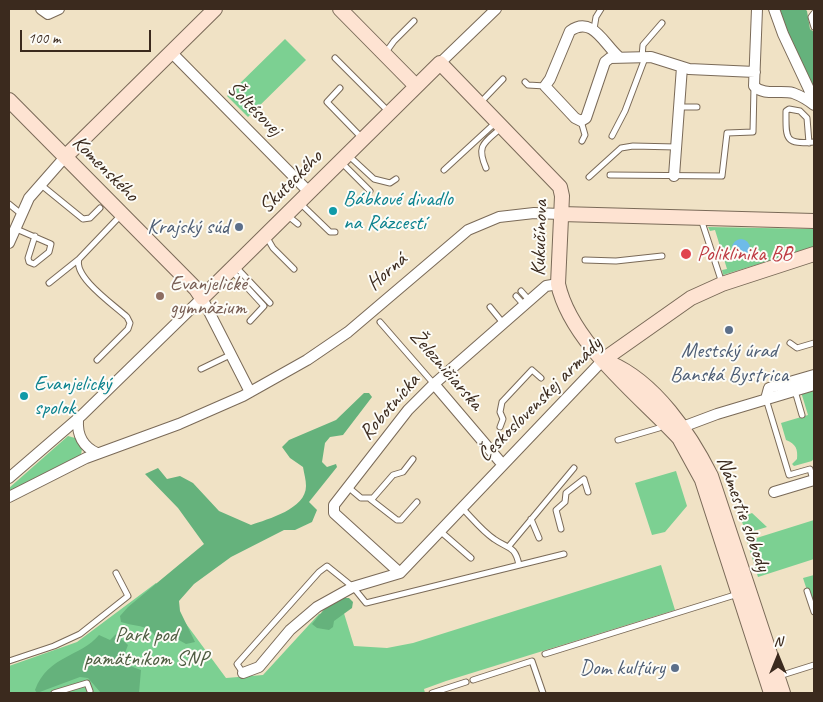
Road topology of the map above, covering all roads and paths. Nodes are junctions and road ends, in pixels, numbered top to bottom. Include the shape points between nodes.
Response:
1 (41, 9) edge
2 (59, 9) edge
3 (215, 9) edge
4 (340, 9) edge
5 (601, 9) edge
6 (757, 9) edge
7 (774, 9) edge
8 (489, 11) edge
9 (814, 13) edge
10 (414, 21) dead end
11 (662, 23) dead end
12 (814, 27) edge
13 (594, 29) junction
14 (171, 52) junction
15 (385, 54) junction
16 (618, 56) junction
17 (644, 57) junction
18 (335, 58) dead end
19 (440, 63) junction
20 (682, 67) junction
21 (754, 72) junction
22 (503, 80) dead end
23 (525, 82) dead end
24 (416, 86) junction
25 (545, 86) junction
26 (754, 86) junction
27 (340, 88) dead end
28 (9, 100) edge
29 (814, 100) edge
30 (479, 104) junction
31 (814, 105) edge
32 (679, 106) junction
33 (697, 108) dead end
34 (390, 113) junction
35 (581, 121) junction
36 (499, 124) junction
37 (612, 136) dead end
38 (363, 139) junction
39 (582, 140) dead end
40 (811, 142) edge
41 (676, 148) junction
42 (65, 157) junction
43 (344, 158) junction
44 (486, 168) dead end
45 (444, 170) dead end
46 (610, 175) dead end
47 (674, 176) junction
48 (588, 177) dead end
49 (396, 179) dead end
50 (39, 183) junction
51 (370, 191) dead end
52 (309, 192) junction
53 (299, 203) junction
54 (9, 204) edge
55 (100, 208) dead end
56 (20, 213) junction
57 (287, 214) junction
58 (560, 214) junction
59 (122, 215) junction
60 (701, 219) junction
61 (814, 221) edge
62 (298, 224) dead end
63 (14, 228) junction
64 (335, 232) dead end
65 (266, 235) junction
66 (35, 236) junction
67 (9, 243) edge
68 (814, 254) edge
69 (662, 256) dead end
70 (79, 259) junction
71 (585, 260) dead end
72 (232, 268) junction
73 (294, 269) dead end
74 (49, 283) dead end
75 (558, 284) junction
76 (722, 284) junction
77 (521, 291) dead end
78 (516, 296) dead end
79 (202, 298) junction
80 (526, 302) junction
81 (270, 303) dead end
82 (490, 307) dead end
83 (250, 321) dead end
84 (380, 322) dead end
85 (503, 323) junction
86 (814, 343) edge
87 (790, 344) dead end
88 (623, 345) junction
89 (230, 355) junction
90 (97, 360) dead end
91 (603, 360) junction
92 (201, 370) dead end
93 (628, 370) junction
94 (814, 374) edge
95 (540, 378) dead end
96 (434, 384) junction
97 (814, 385) edge
98 (796, 391) junction
99 (250, 392) junction
100 (766, 399) junction
101 (802, 415) dead end
102 (78, 420) junction
103 (674, 427) junction
104 (500, 428) dead end
105 (618, 440) dead end
106 (97, 453) junction
107 (413, 459) dead end
108 (503, 464) junction
109 (574, 468) dead end
110 (9, 478) edge
111 (814, 480) edge
112 (348, 486) junction
113 (559, 486) junction
114 (588, 492) dead end
115 (774, 492) dead end
116 (566, 493) junction
117 (9, 497) edge
118 (370, 499) junction
119 (417, 502) dead end
120 (462, 508) junction
121 (532, 519) junction
122 (561, 529) dead end
123 (440, 531) junction
124 (540, 538) dead end
125 (509, 546) junction
126 (564, 554) dead end
127 (471, 558) dead end
128 (519, 565) junction
129 (116, 573) dead end
130 (400, 573) junction
131 (353, 587) junction
132 (807, 591) dead end
133 (745, 594) junction
134 (814, 612) edge
135 (545, 654) dead end
136 (9, 661) edge
137 (814, 666) edge
138 (243, 673) joint
139 (778, 677) junction
140 (473, 680) dead end
141 (466, 682) dead end
142 (90, 691) dead end
143 (54, 693) edge
144 (432, 693) edge
145 (543, 693) edge
146 (771, 693) edge
147 (783, 693) edge

1 - 2 street via 51,14
3 - 14 street
4 - 15 street
5 - 13 lane
6 - 21 street
7 - 29 street
8 - 19 street, Skuteckého
9 - 12 lane via 811,17
10 - 15 lane
11 - 17 lane via 643,45
13 - 16 street
13 - 25 street via 580,26 570,30
14 - 42 street
14 - 52 street, Šoltésovej
15 - 24 street
16 - 17 street
16 - 35 street via 605,62 586,118
17 - 20 street via 663,59
17 - 37 lane via 625,111
18 - 34 lane
19 - 24 street, Skuteckého
19 - 30 street, Kukučínova
20 - 21 street
20 - 32 street
21 - 26 street
22 - 30 lane
23 - 25 lane
24 - 34 street, Skuteckého
25 - 35 street via 574,118
26 - 31 street via 763,91 800,96
26 - 47 lane via 753,132 727,133 722,176
27 - 38 lane via 327,102
28 - 42 street, Komenského
30 - 36 street, Kukučínova
32 - 33 lane
32 - 41 street
34 - 38 street, Skuteckého
35 - 39 lane
36 - 44 lane via 482,146 480,154
36 - 45 lane
36 - 58 street, Kukučínova via 560,186
38 - 43 street, Skuteckého
40 - 40 lane via 796,143 786,135 786,111 800,111 807,118
41 - 47 street
41 - 48 lane via 621,148
42 - 50 street
42 - 59 street, Komenského
43 - 49 lane via 374,179 390,183
43 - 51 lane
43 - 52 street, Skuteckého
46 - 47 lane
50 - 55 lane via 83,219 90,218
50 - 56 street
52 - 53 street, Skuteckého
53 - 57 street, Skuteckého
53 - 64 lane via 330,232
54 - 56 lane
56 - 63 street
57 - 62 lane
57 - 65 street, Skuteckého
58 - 60 street, Horná
58 - 75 street, Kukučínova via 563,259
58 - 99 street, Horná via 499,217 468,230 342,336
59 - 70 lane
59 - 79 street, Komenského
60 - 61 street, Horná
60 - 76 lane
63 - 66 lane
63 - 67 street
65 - 72 street, Skuteckého
65 - 73 lane via 273,248
66 - 66 lane via 52,246 34,264 28,258
68 - 76 street, Československej armády
69 - 71 lane via 616,261
70 - 74 lane
70 - 90 lane via 82,277 127,317 130,324
72 - 79 street, Skuteckého
72 - 81 lane
72 - 83 lane via 264,306
75 - 80 street, Robotnícka via 546,286
75 - 91 street, Kukučínova via 561,298 591,348
76 - 88 street, Československej armády via 691,298
77 - 80 lane
78 - 80 lane
79 - 89 street, Komenského
79 - 102 street, Skuteckého
80 - 85 street, Robotnícka
82 - 85 lane
84 - 96 lane, Železničiarska
85 - 96 street, Robotnícka
86 - 87 lane via 797,348
88 - 91 street, Československej armády
88 - 93 street
89 - 92 lane
89 - 99 street, Komenského
91 - 93 street, Námestie slobody
91 - 103 street, Námestie slobody
91 - 108 street, Československej armády
93 - 103 street, Námestie slobody via 674,415
94 - 100 street via 769,388
95 - 104 lane via 532,370 502,402 500,412 504,419
96 - 108 street, Železničiarska via 486,440
96 - 112 street, Robotnícka via 408,410
97 - 98 street
98 - 100 street
98 - 101 lane
99 - 106 street, Horná via 179,424
100 - 103 street
100 - 111 lane via 789,475 810,469
102 - 106 street via 80,437 89,449
102 - 110 street
103 - 105 lane
103 - 133 street, Námestie slobody via 702,480
106 - 117 street, Horná
107 - 118 lane via 403,472 393,475
108 - 120 street, Československej armády
109 - 113 lane
111 - 115 street, Námestie slobody
112 - 118 lane via 361,498
112 - 130 street, Robotnícka via 334,505 334,513
113 - 116 lane
113 - 121 lane
114 - 116 lane via 584,479
116 - 122 lane via 565,502 556,510
118 - 119 lane via 397,520 402,520
120 - 123 street, Československej armády
120 - 125 lane via 494,539
121 - 124 lane
121 - 125 lane
123 - 127 lane
123 - 130 street, Československej armády
125 - 128 lane via 517,555
126 - 128 lane
128 - 131 lane via 366,603
129 - 136 lane via 128,596 80,634
130 - 131 street, Československej armády
131 - 138 street, Československej armády via 303,618 259,667
131 - 138 lane via 327,566 319,572 237,664
132 - 134 lane
133 - 135 lane, Námestie slobody
133 - 139 street, Námestie slobody
133 - 146 street, Námestie slobody
137 - 139 lane
139 - 147 street, Námestie slobody
140 - 145 lane via 532,661
141 - 144 lane
142 - 143 lane via 87,683

